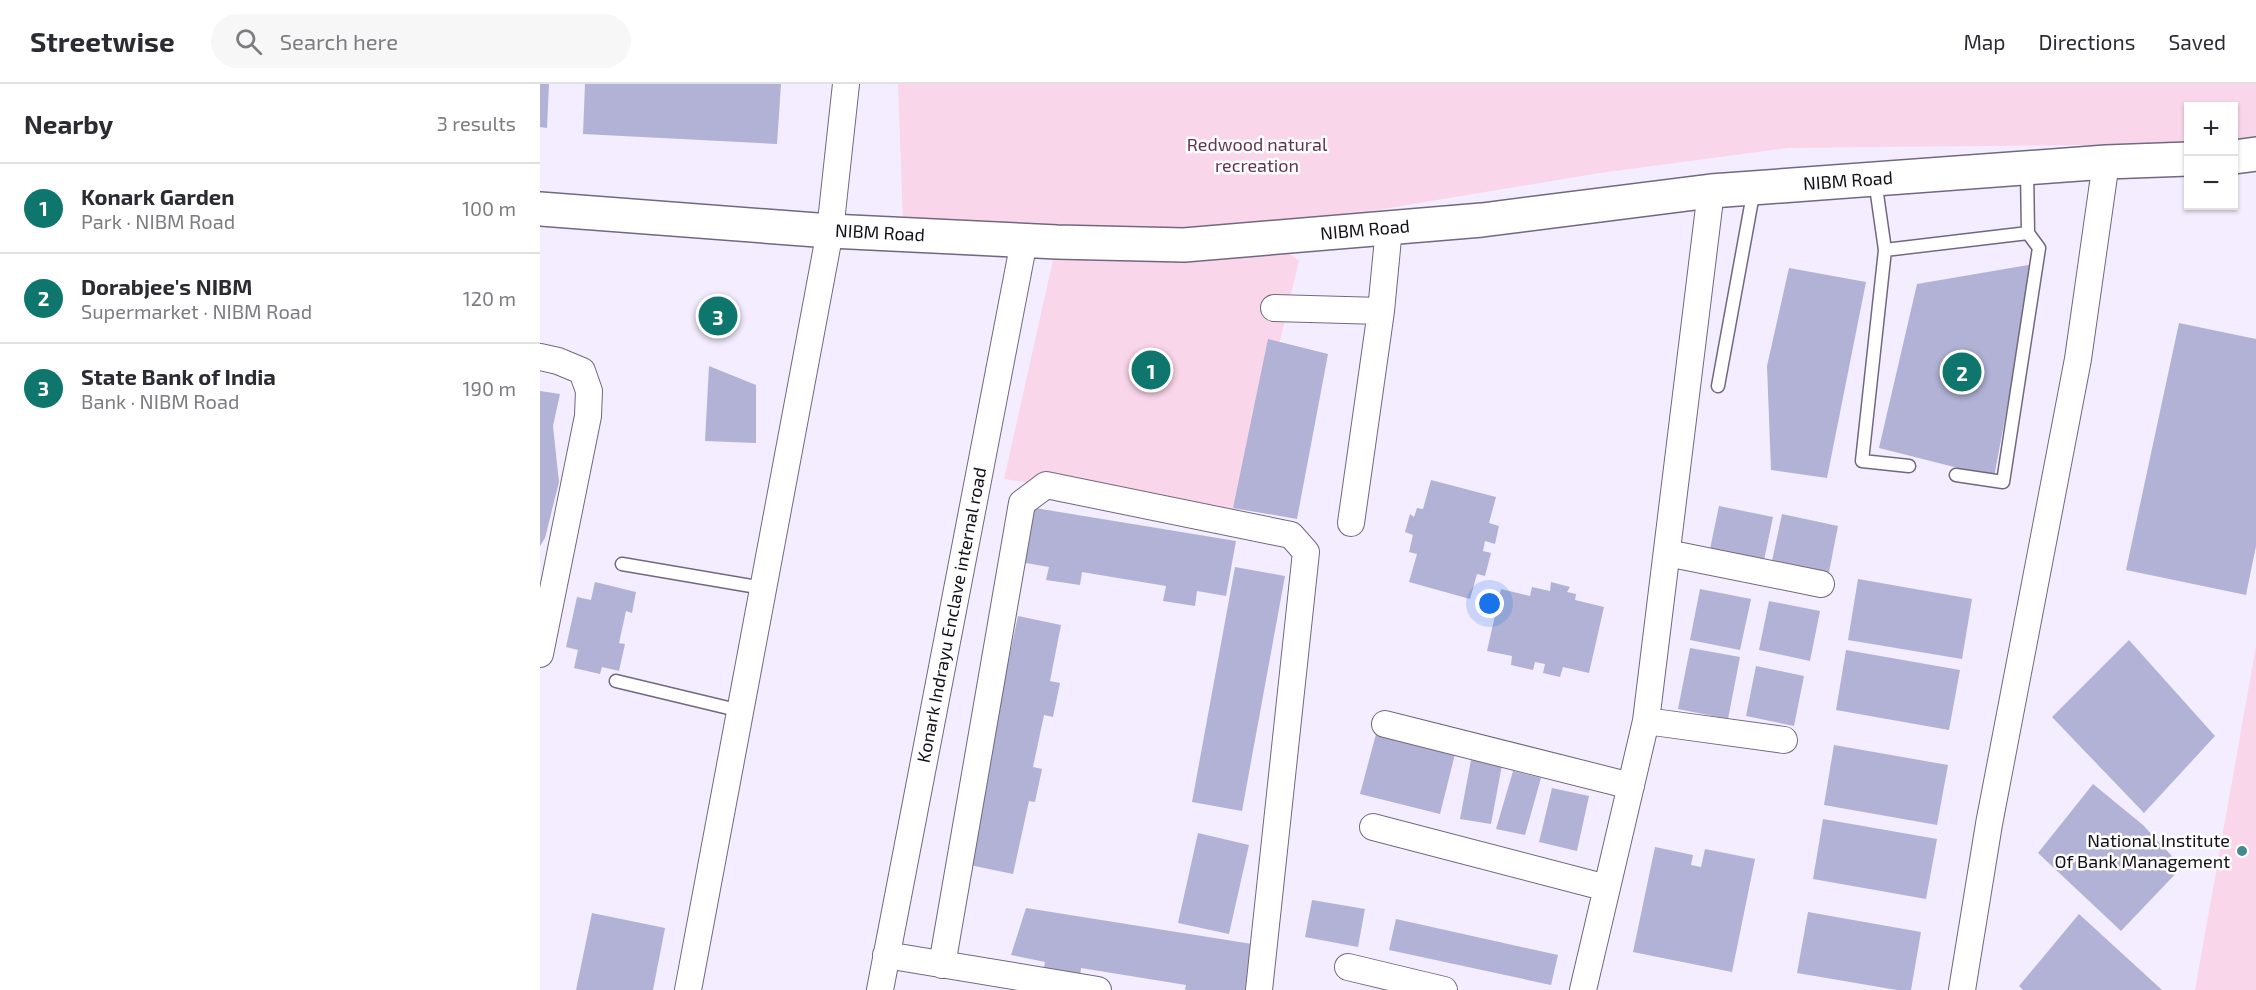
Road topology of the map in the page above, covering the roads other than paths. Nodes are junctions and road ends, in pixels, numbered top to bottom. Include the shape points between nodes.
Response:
1 (846, 84) edge
2 (2256, 154) edge
3 (2238, 156) edge
4 (2184, 159) edge
5 (2106, 162) junction
6 (2027, 168) junction
7 (1875, 179) junction
8 (1754, 188) junction
9 (1712, 191) junction
10 (540, 209) edge
11 (1389, 228) junction
12 (830, 231) junction
13 (2028, 233) junction
14 (1024, 241) junction
15 (1885, 250) junction
16 (1274, 308) dead end
17 (1381, 311) junction
18 (540, 357) edge
19 (1718, 386) dead end
20 (1909, 466) dead end
21 (1956, 476) dead end
22 (1351, 523) dead end
23 (1667, 553) junction
24 (622, 564) dead end
25 (1821, 584) dead end
26 (763, 588) junction
27 (544, 614) edge
28 (540, 654) edge
29 (616, 681) dead end
30 (741, 711) junction
31 (1646, 720) junction
32 (1385, 724) dead end
33 (1784, 740) dead end
34 (1631, 786) junction
35 (1373, 826) dead end
36 (1607, 888) junction
37 (886, 955) junction
38 (942, 965) junction
39 (1348, 967) dead end
40 (688, 990) edge
41 (880, 990) edge
42 (1098, 990) edge
43 (1259, 990) edge
44 (1444, 990) edge
45 (1583, 990) edge
46 (1962, 990) edge

1 - 12 street
2 - 3 main road
4 - 5 main road, NIBM Road
5 - 6 main road, NIBM Road
5 - 46 street via 2078,359 1989,824
6 - 7 main road, NIBM Road
6 - 13 lane
7 - 8 main road, NIBM Road
7 - 15 lane
8 - 9 main road, NIBM Road
8 - 19 lane
9 - 11 main road, NIBM Road
9 - 23 street
10 - 12 main road, NIBM Road
11 - 14 main road, NIBM Road via 1184,245
11 - 17 street
12 - 14 main road, NIBM Road
12 - 26 street
13 - 15 lane
13 - 21 lane via 2039,248 2003,482
14 - 37 street, Konark Indrayu Enclave internal road
15 - 20 lane via 1862,462
16 - 17 street
17 - 22 street
18 - 27 street via 582,371 589,391 588,416
23 - 25 street
23 - 31 street
24 - 26 lane
26 - 30 street
27 - 28 street
29 - 30 lane
30 - 40 street
31 - 33 street
31 - 34 street
32 - 34 street
34 - 36 street
35 - 36 street
36 - 45 street
37 - 38 street
37 - 41 street, Konark Indrayu Enclave internal road
38 - 42 street
38 - 43 street via 1022,503 1046,485 1291,535 1306,552
39 - 44 street

